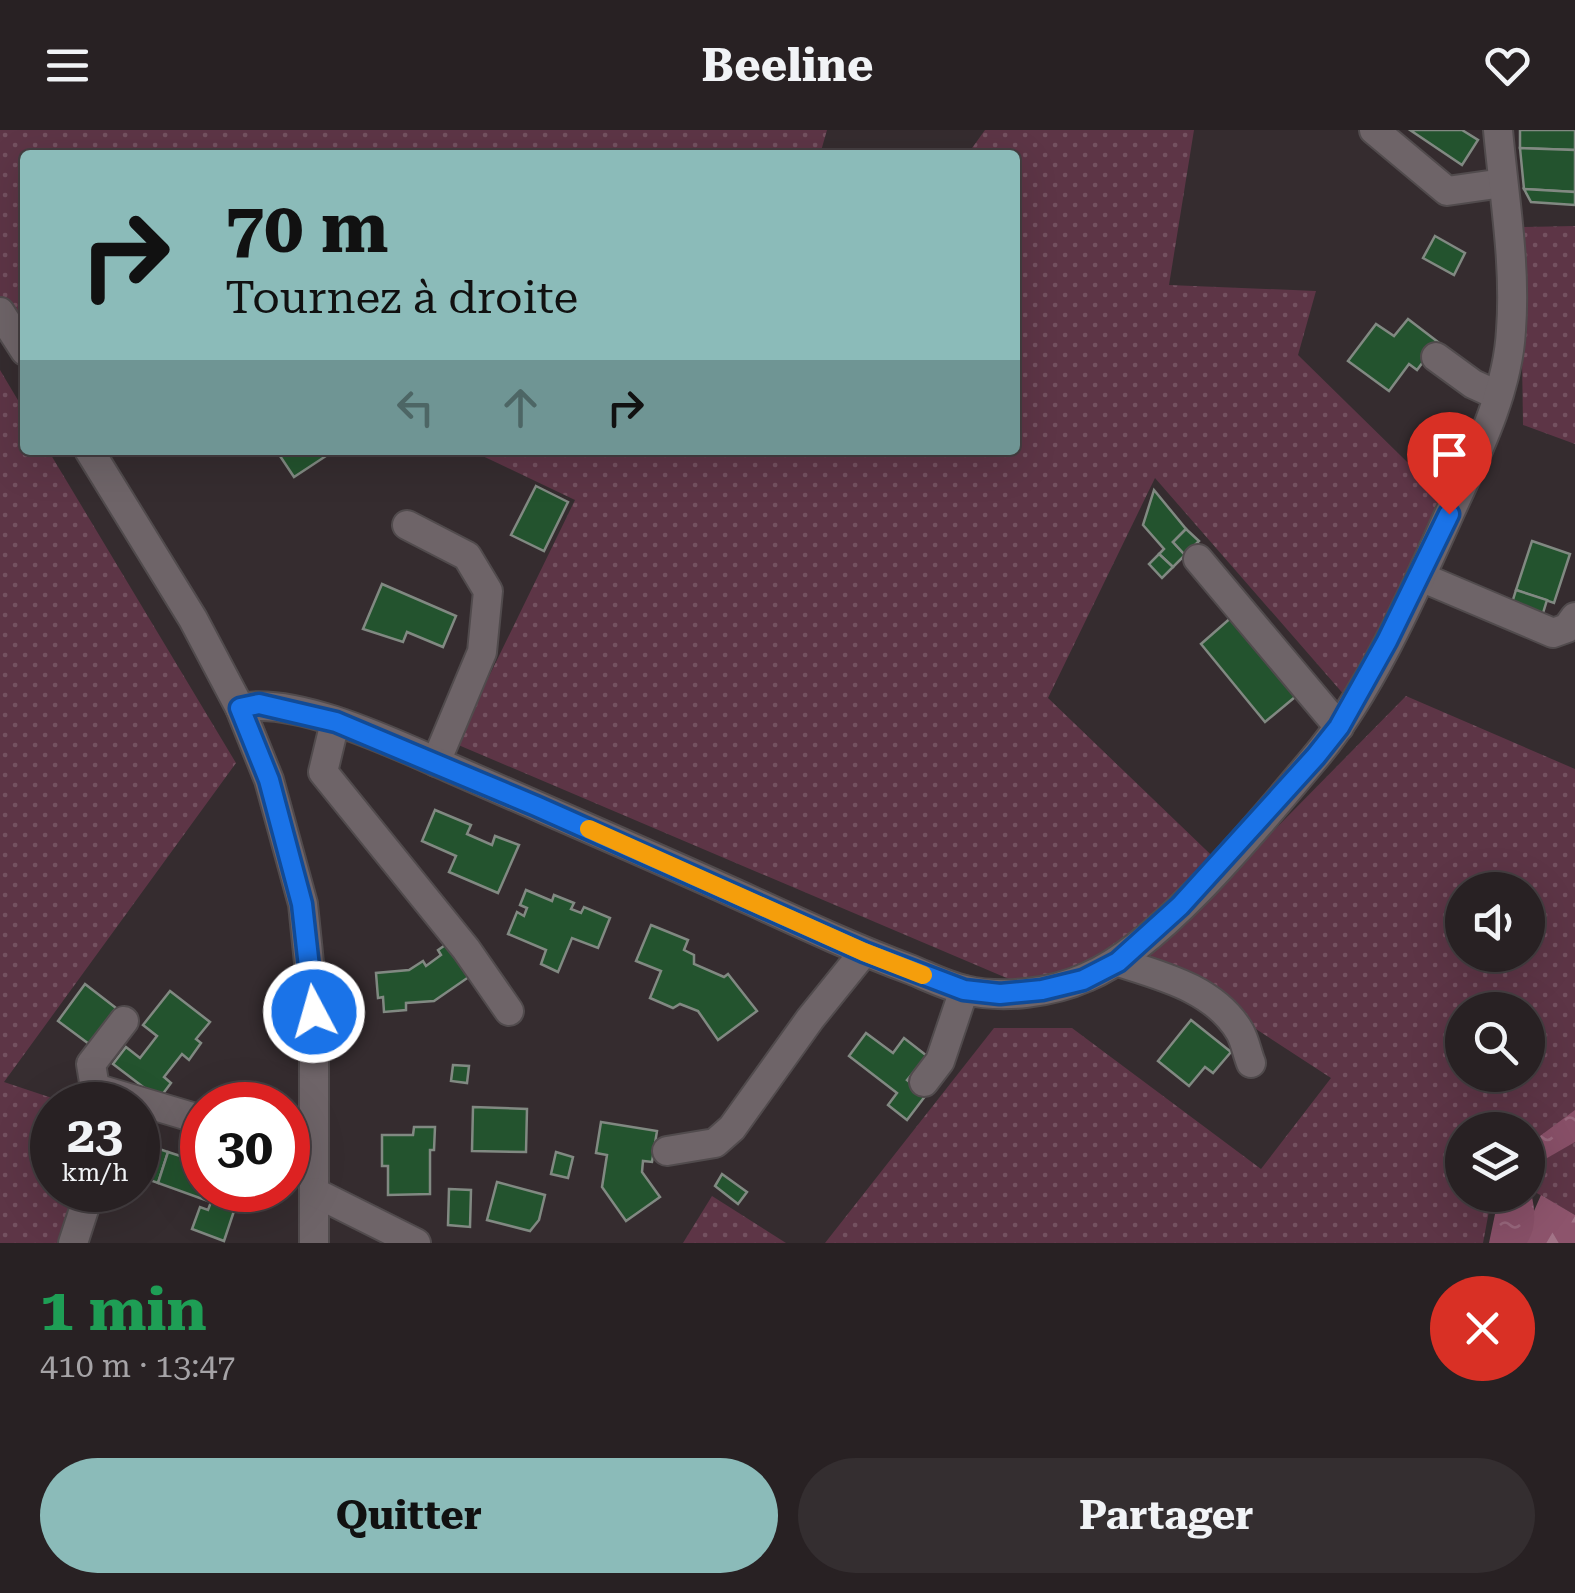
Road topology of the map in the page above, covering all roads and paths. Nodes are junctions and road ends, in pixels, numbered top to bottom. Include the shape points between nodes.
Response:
1 (1374, 130) edge
2 (1498, 130) edge
3 (1503, 184) junction
4 (0, 312) edge
5 (20, 343) edge
6 (1436, 357) dead end
7 (1497, 395) junction
8 (92, 455) edge
9 (407, 524) dead end
10 (1198, 558) dead end
11 (1421, 577) junction
12 (1575, 617) edge
13 (240, 708) junction
14 (336, 722) junction
15 (1339, 727) junction
16 (436, 762) junction
17 (864, 952) junction
18 (1118, 962) junction
19 (964, 990) junction
20 (510, 1011) dead end
21 (124, 1020) dead end
22 (1250, 1062) dead end
23 (307, 1082) edge
24 (924, 1082) dead end
25 (180, 1113) edge
26 (667, 1151) dead end
27 (310, 1179) edge
28 (314, 1192) junction
29 (83, 1212) edge
30 (72, 1243) edge
31 (314, 1243) edge
32 (416, 1243) edge

1 - 3 street via 1447,191
2 - 3 street
3 - 7 street via 1512,334
4 - 5 street
6 - 7 street
7 - 11 street
8 - 13 street
9 - 16 street via 467,556 488,591 482,652
10 - 15 street
11 - 12 street via 1553,632
11 - 15 street
13 - 14 street via 259,704
13 - 23 street via 269,780 302,904 314,1012
14 - 16 street
14 - 20 street via 323,772
15 - 18 street via 1180,906
16 - 17 street
17 - 19 street
17 - 26 street via 732,1128 715,1143
18 - 19 street via 1042,990
18 - 22 street via 1212,1000 1240,1032
19 - 24 street via 940,1061
21 - 25 street via 91,1064 95,1088
27 - 28 street
28 - 31 street
28 - 32 street
29 - 30 street

